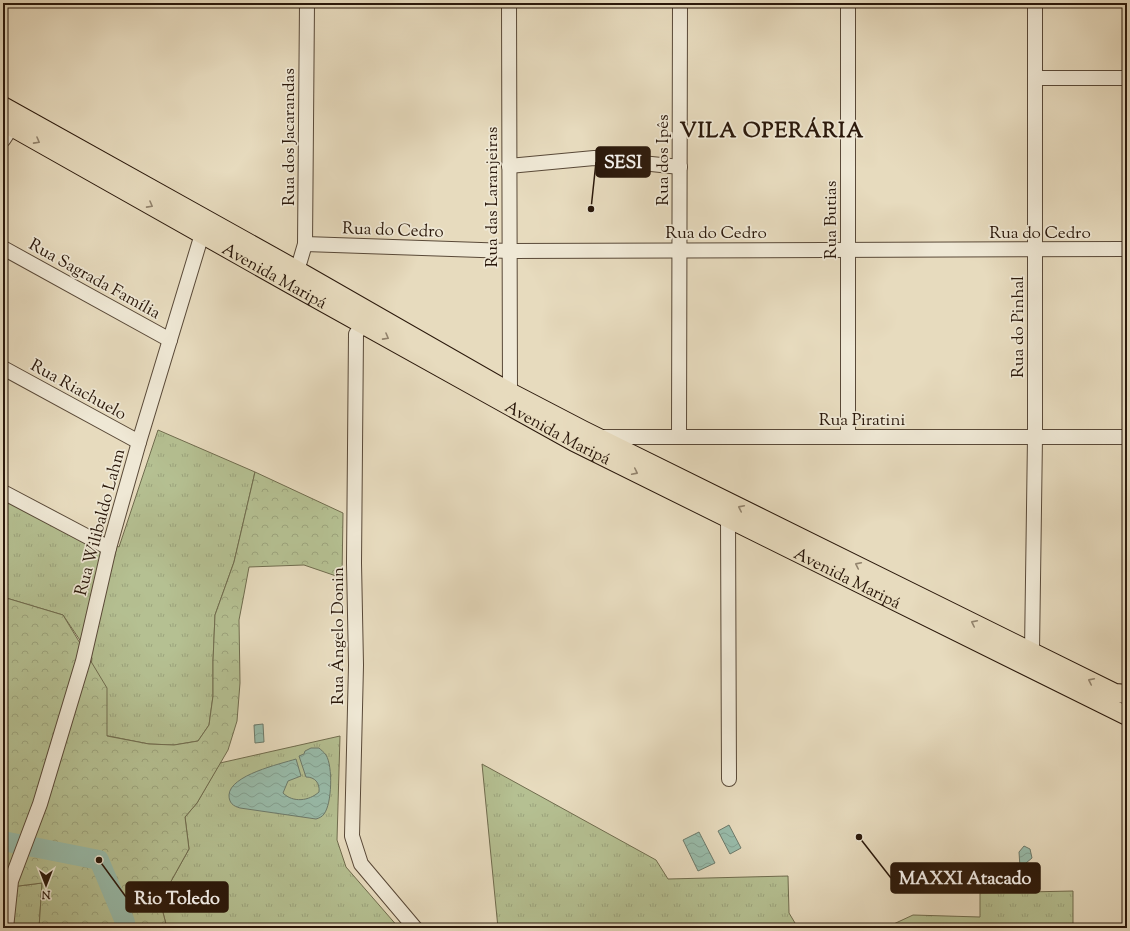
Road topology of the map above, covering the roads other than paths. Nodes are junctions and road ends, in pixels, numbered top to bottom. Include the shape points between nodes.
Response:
1 (307, 3) edge
2 (508, 3) edge
3 (680, 3) edge
4 (848, 3) edge
5 (1035, 3) edge
6 (1036, 78) junction
7 (1127, 78) edge
8 (3, 106) edge
9 (9, 126) edge
10 (509, 166) junction
11 (680, 166) junction
12 (205, 228) junction
13 (305, 244) junction
14 (3, 248) edge
15 (1127, 249) edge
16 (680, 250) junction
17 (848, 250) junction
18 (1036, 250) junction
19 (510, 251) junction
20 (293, 277) junction
21 (366, 318) junction
22 (170, 340) junction
23 (3, 368) edge
24 (507, 397) junction
25 (679, 437) junction
26 (848, 437) junction
27 (1035, 437) junction
28 (1127, 437) edge
29 (139, 442) junction
30 (593, 443) junction
31 (622, 458) junction
32 (3, 492) edge
33 (728, 518) junction
34 (109, 548) junction
35 (1028, 658) junction
36 (1127, 694) edge
37 (1127, 716) edge
38 (729, 779) dead end
39 (6, 928) edge
40 (415, 928) edge

1 - 13 street, Rua dos Jacarandas
2 - 10 street, Rua das Laranjeiras
3 - 11 street, Rua dos Ipês
4 - 17 street, Rua Butias
5 - 6 street, Rua do Pinhal
6 - 7 street
6 - 18 street, Rua do Pinhal
8 - 9 main road, Avenida Maripá
9 - 12 main road, Avenida Maripá
10 - 11 street via 594,158
10 - 19 street, Rua das Laranjeiras
11 - 16 street, Rua dos Ipês
12 - 20 main road, Avenida Maripá
12 - 22 street, Rua Wilibaldo Lahm
13 - 19 street, Rua do Cedro
13 - 20 street, Rua dos Jacarandas
14 - 22 street, Rua Sagrada Família
15 - 18 street, Rua do Cedro
16 - 17 street, Rua do Cedro
16 - 19 street, Rua do Cedro
16 - 25 street, Rua dos Ipês
17 - 18 street, Rua do Cedro
17 - 26 street, Rua Butias
18 - 27 street, Rua do Pinhal
19 - 24 street, Rua das Laranjeiras
20 - 21 main road, Avenida Maripá
21 - 24 main road, Avenida Maripá
21 - 40 street, Rua Ângelo Donin via 356,334 356,665 352,836 361,864
22 - 29 street, Rua Wilibaldo Lahm
23 - 29 street, Rua Riachuelo
24 - 30 main road, Avenida Maripá
25 - 26 street, Rua Piratini
25 - 30 street, Rua Piratini
26 - 27 street, Rua Piratini
27 - 28 street, Rua Piratini
27 - 35 street, Rua do Pinhal
29 - 34 street, Rua Wilibaldo Lahm
30 - 31 main road, Avenida Maripá
31 -> 33 main road, Avenida Maripá
35 -> 31 main road, Avenida Maripá
32 - 34 street
33 - 35 main road, Avenida Maripá
33 - 38 street
34 - 39 street, Rua Wilibaldo Lahm via 83,661 40,804 11,881
36 -> 35 main road, Avenida Maripá via 1115,693
35 - 37 main road, Avenida Maripá

